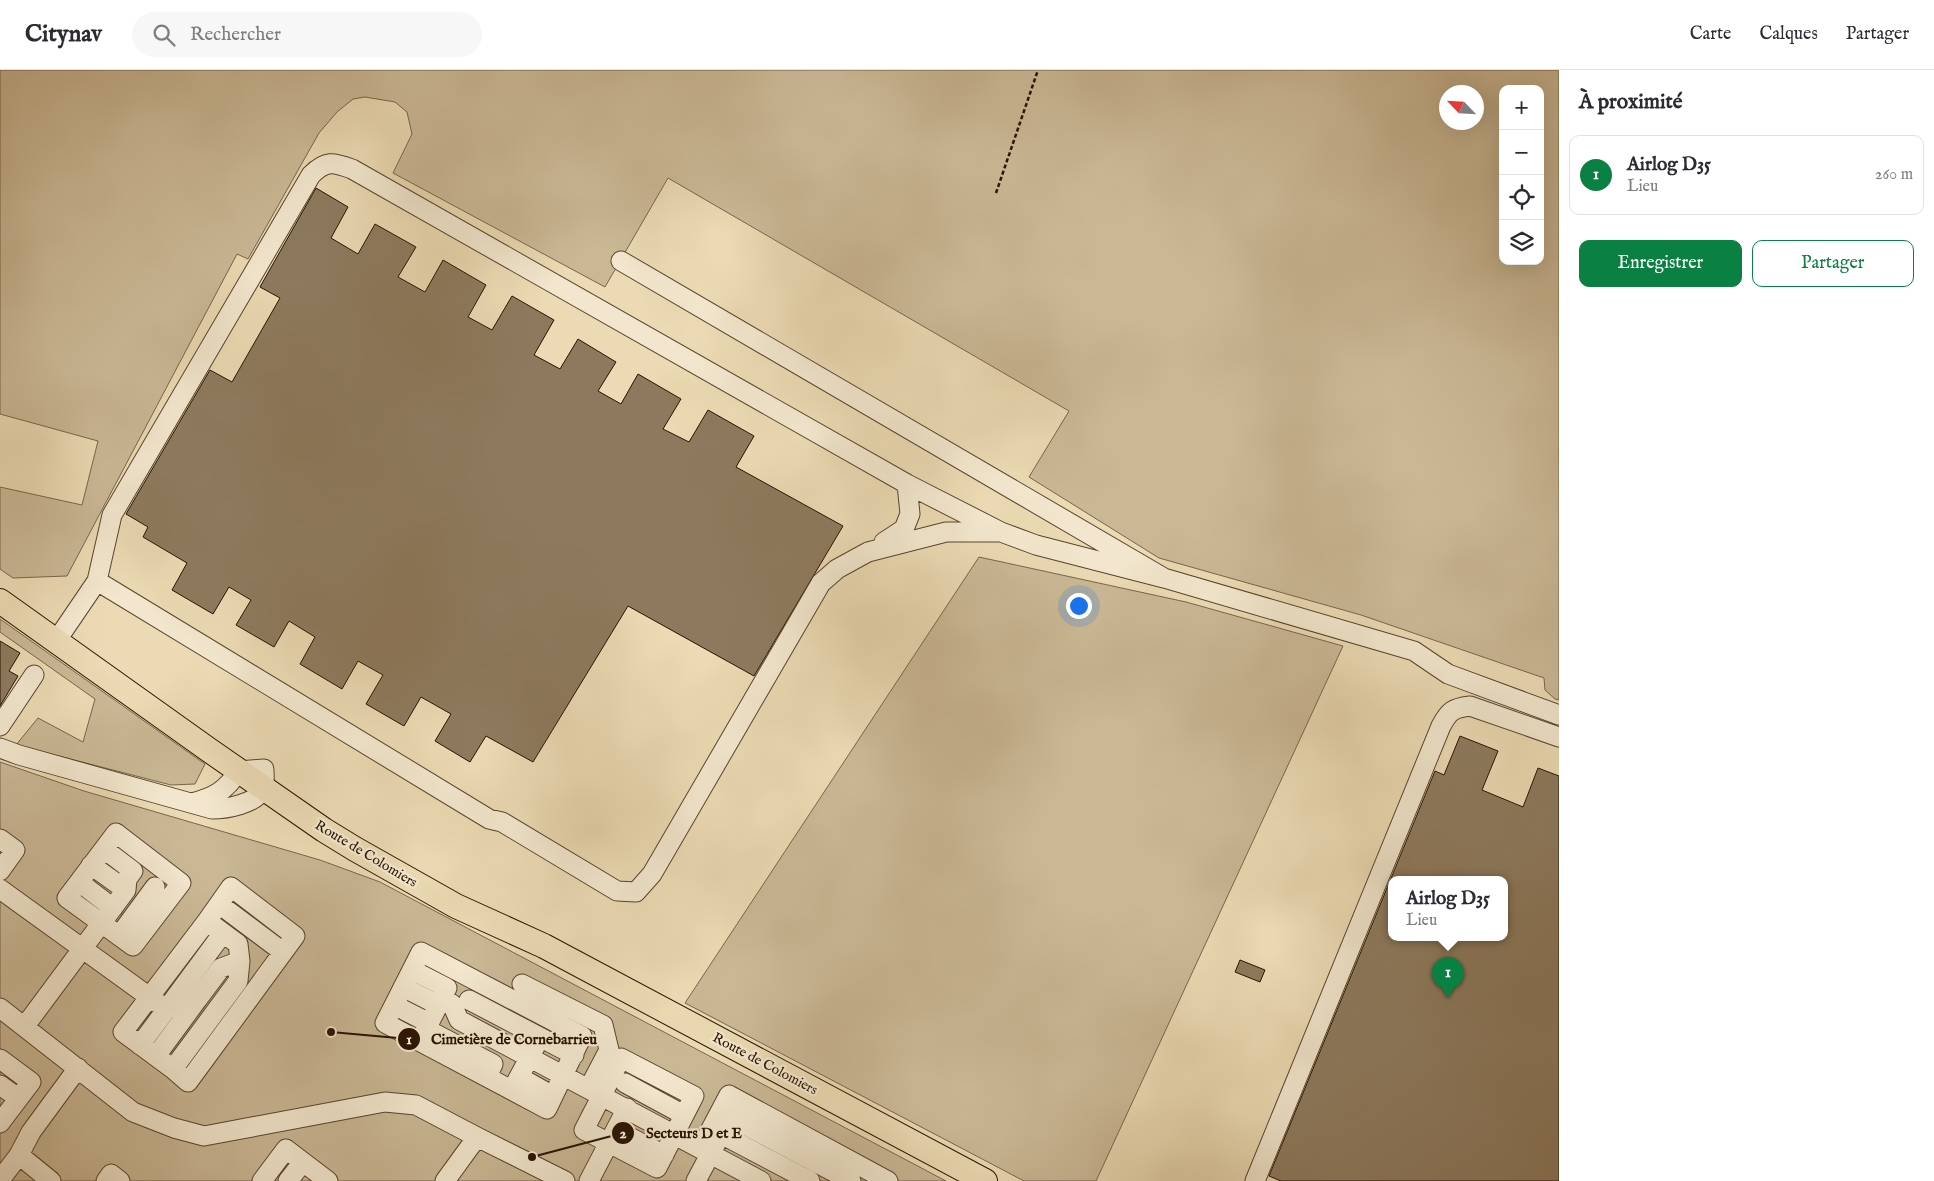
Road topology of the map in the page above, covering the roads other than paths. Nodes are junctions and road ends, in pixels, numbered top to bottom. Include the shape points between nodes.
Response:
1 (620, 261) dead end
2 (908, 484) junction
3 (1001, 532) junction
4 (868, 552) junction
5 (1164, 578) junction
6 (97, 581) junction
7 (0, 588) edge
8 (0, 601) edge
9 (63, 631) junction
10 (1448, 674) junction
11 (34, 675) dead end
12 (1470, 706) junction
13 (1559, 715) edge
14 (2, 718) edge
15 (1559, 737) edge
16 (0, 748) edge
17 (256, 778) junction
18 (192, 803) junction
19 (0, 839) edge
20 (104, 849) junction
21 (92, 865) junction
22 (1, 868) edge
23 (133, 871) junction
24 (79, 882) junction
25 (0, 890) edge
26 (126, 890) junction
27 (162, 893) junction
28 (113, 908) junction
29 (207, 920) junction
30 (102, 923) junction
31 (223, 933) junction
32 (82, 950) junction
33 (240, 962) junction
34 (412, 970) junction
35 (479, 982) junction
36 (522, 984) dead end
37 (403, 987) junction
38 (149, 997) junction
39 (198, 1000) junction
40 (469, 1000) junction
41 (440, 1002) junction
42 (0, 1008) edge
43 (166, 1009) junction
44 (549, 1019) junction
45 (459, 1020) junction
46 (25, 1026) junction
47 (425, 1031) junction
48 (540, 1037) junction
49 (140, 1044) junction
50 (523, 1054) junction
51 (574, 1055) junction
52 (156, 1056) junction
53 (0, 1059) edge
54 (634, 1065) junction
55 (78, 1068) junction
56 (173, 1069) junction
57 (490, 1071) junction
58 (564, 1076) junction
59 (658, 1078) junction
60 (515, 1083) junction
61 (625, 1083) junction
62 (0, 1085) edge
63 (649, 1096) junction
64 (18, 1098) junction
65 (614, 1102) junction
66 (684, 1114) junction
67 (2, 1116) edge
68 (31, 1132) junction
69 (674, 1134) junction
70 (721, 1134) junction
71 (765, 1135) junction
72 (612, 1136) junction
73 (477, 1137) junction
74 (706, 1151) junction
75 (756, 1152) junction
76 (19, 1156) junction
77 (303, 1162) junction
78 (320, 1179) edge
79 (703, 1179) edge
80 (752, 1179) edge
81 (0, 1180) edge
82 (52, 1181) edge
83 (106, 1181) edge
84 (120, 1181) edge
85 (262, 1181) edge
86 (288, 1181) edge
87 (446, 1181) edge
88 (566, 1181) edge
89 (589, 1181) edge
90 (810, 1181) edge
91 (851, 1181) edge
92 (888, 1181) edge
93 (985, 1181) edge
94 (1256, 1181) edge

1 - 5 street
2 - 3 street
2 - 4 street via 910,514 904,529
2 - 6 street via 361,174 334,163 320,166 311,175 112,515
3 - 4 street via 946,532
3 - 5 street via 1036,545
4 - 6 street via 837,569 821,583 652,874 636,892 617,891 502,822 489,819
5 - 10 street via 1414,651
6 - 9 street
7 - 9 main road
8 - 17 main road
9 - 17 main road
10 - 12 street
10 - 13 street
11 - 14 street
12 - 15 street
12 - 94 street via 1458,707 1448,714 1441,726
16 - 18 street
17 - 18 street
17 - 18 street via 261,792 230,808 212,809
17 - 93 main road, Route de Colomiers via 324,830 456,906 544,946
19 - 22 street via 15,850
20 - 21 street
20 - 23 street
20 - 27 street via 116,833 181,883
21 - 24 street
21 - 26 street
23 - 26 street via 127,879
23 - 27 street
24 - 28 street
24 - 30 street via 67,898
25 - 32 street
26 - 28 street
27 - 30 street via 119,936
28 - 30 street
29 - 31 street
29 - 38 street
29 - 56 street via 219,904 283,952 188,1082
30 - 32 street
31 - 33 street via 238,944
31 - 43 street
32 - 38 street
32 - 46 street
33 - 39 street via 221,968
33 - 56 street via 238,981
34 - 35 street via 421,952
34 - 37 street
34 - 41 street via 447,988
35 - 40 street
35 - 44 street
36 - 65 street via 603,1026 609,1050
37 - 41 street
37 - 47 street via 394,1006
38 - 43 street
38 - 49 street via 123,1032
39 - 43 street
39 - 52 street
40 - 45 street
40 - 48 street
41 - 45 street via 452,1004
41 - 47 street
42 - 46 street
43 - 49 street
44 - 48 street
44 - 51 street via 582,1036
45 - 50 street
46 - 55 street
47 - 57 street
48 - 50 street
48 - 51 street
49 - 52 street
50 - 57 street via 512,1062 497,1062
50 - 58 street
50 - 60 street
51 - 58 street
52 - 56 street
53 - 64 street via 31,1082
54 - 59 street
54 - 61 street
54 - 65 street via 621,1058
55 - 68 street
55 - 73 street via 133,1112 204,1136 385,1102 416,1104
57 - 60 street
58 - 60 street via 554,1096
58 - 65 street
59 - 63 street
59 - 66 street via 694,1096
61 - 63 street
61 - 65 street
62 - 64 street
63 - 65 street
63 - 66 street
64 - 67 street
65 - 69 street
65 - 72 street
65 - 72 street via 584,1130
66 - 69 street
67 - 68 street
68 - 76 street
69 - 72 street via 664,1155
69 - 74 street
70 - 71 street via 730,1117
70 - 74 street
70 - 75 street
71 - 75 street
71 - 91 street
72 - 89 street
73 - 87 street
73 - 88 street
74 - 79 street
74 - 80 street
74 - 92 street via 728,1095
75 - 80 street
75 - 90 street
76 - 81 street
76 - 82 street
77 - 78 street
77 - 85 street via 286,1149
77 - 86 street
83 - 84 street via 111,1174

